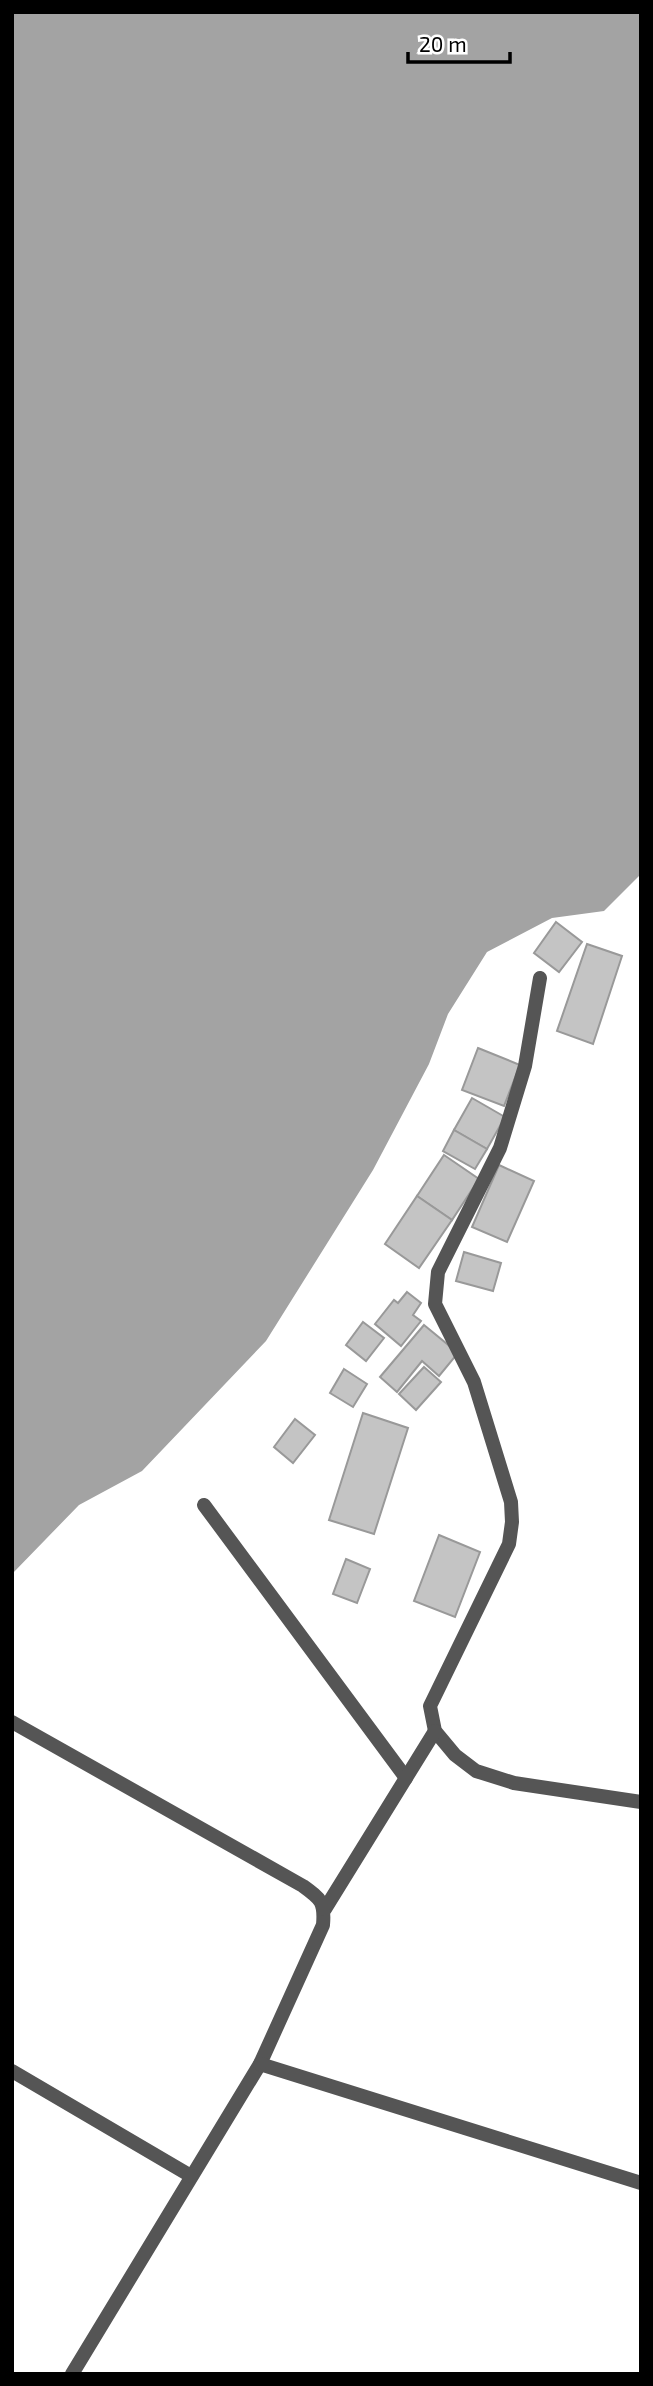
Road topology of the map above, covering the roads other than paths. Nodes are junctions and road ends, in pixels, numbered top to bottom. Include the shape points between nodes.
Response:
1 (540, 978) dead end
2 (204, 1505) dead end
3 (12, 1722) edge
4 (435, 1731) junction
5 (406, 1778) junction
6 (641, 1802) edge
7 (325, 1909) junction
8 (260, 2064) junction
9 (12, 2071) edge
10 (191, 2176) junction
11 (641, 2183) edge
12 (72, 2374) edge

1 - 4 street via 526,1066 500,1148 438,1272 435,1289 435,1304 474,1382 511,1502 512,1522 509,1544 430,1706
2 - 5 street
3 - 7 street via 303,1886 318,1896
4 - 5 street
4 - 6 street via 476,1771 514,1783
5 - 7 street
7 - 8 street via 323,1925
8 - 10 street
8 - 11 street
9 - 10 street
10 - 12 street

